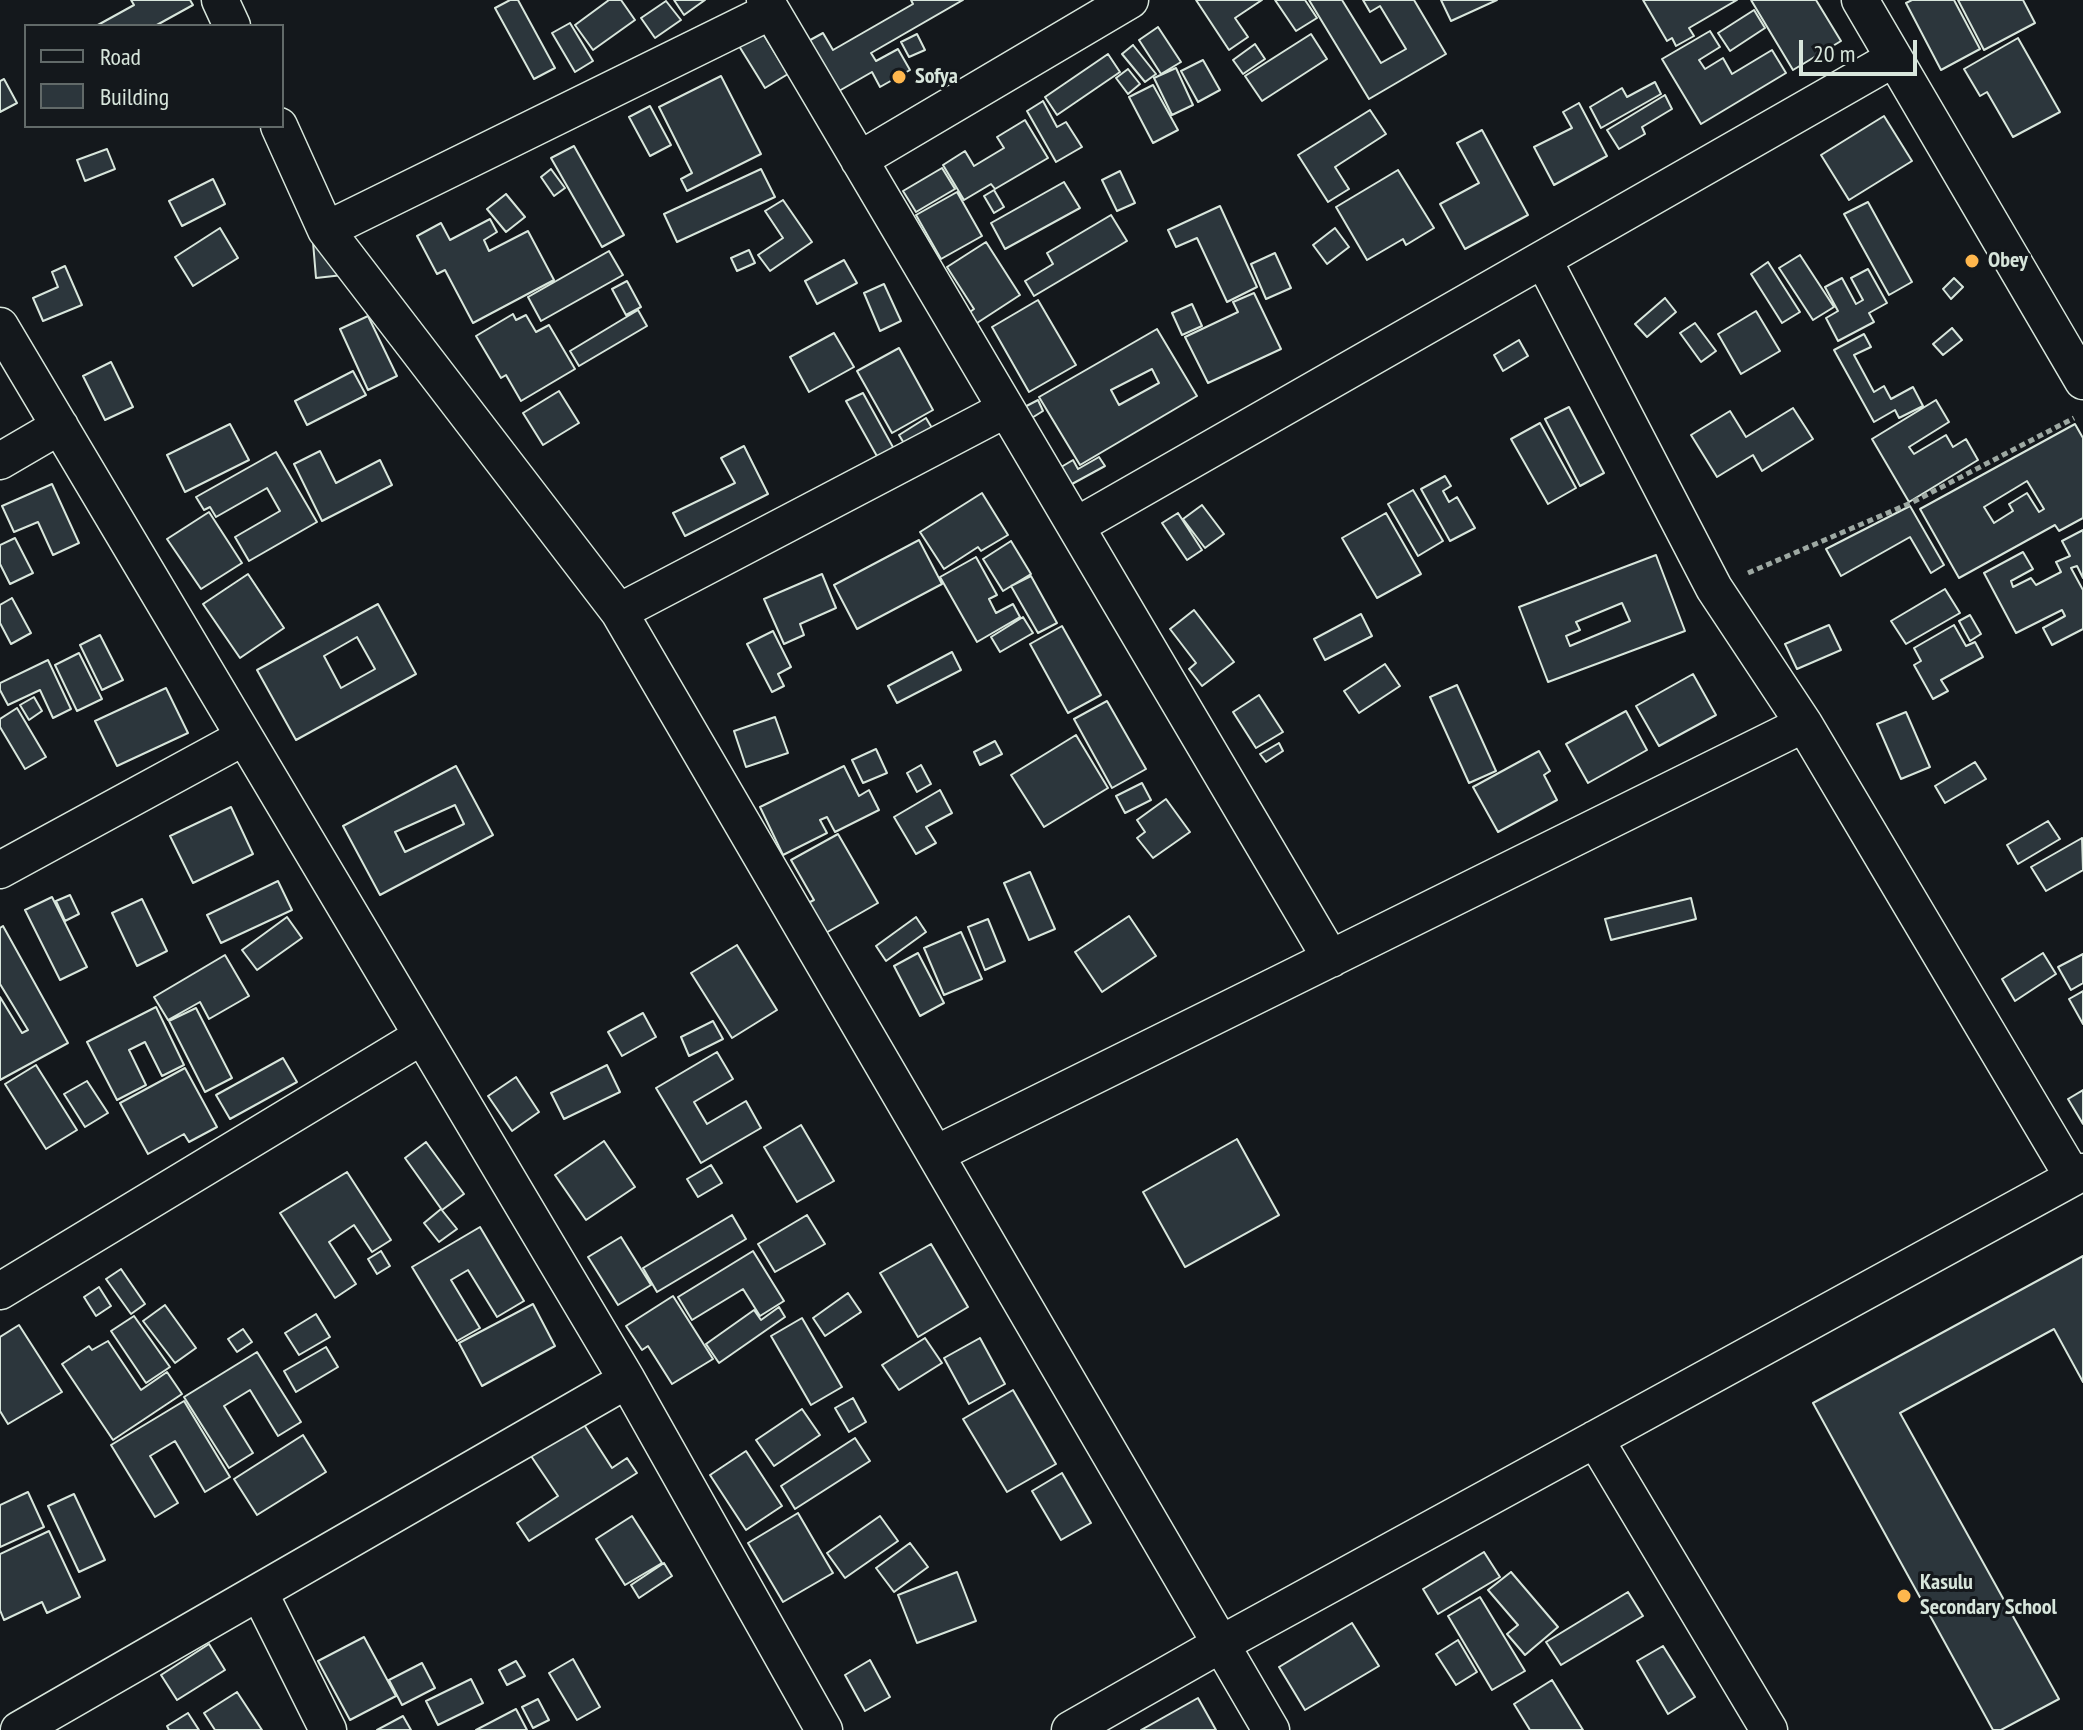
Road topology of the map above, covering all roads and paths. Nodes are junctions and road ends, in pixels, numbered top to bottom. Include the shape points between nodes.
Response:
1 (220, 0) edge
2 (1130, 0) edge
3 (1860, 0) edge
4 (768, 6) edge
5 (231, 24) edge
6 (1893, 59) junction
7 (280, 128) edge
8 (859, 160) junction
9 (326, 230) junction
10 (1543, 259) junction
11 (0, 326) edge
12 (2083, 381) edge
13 (1006, 409) junction
14 (2083, 417) edge
15 (60, 426) junction
16 (0, 461) edge
17 (1076, 526) junction
18 (1714, 588) junction
19 (619, 612) junction
20 (1804, 724) junction
21 (244, 737) junction
22 (0, 870) edge
23 (1331, 959) junction
24 (422, 1036) junction
25 (936, 1154) junction
26 (2078, 1175) edge
27 (0, 1291) edge
28 (627, 1380) junction
29 (1595, 1439) junction
30 (259, 1592) junction
31 (1221, 1644) junction
32 (19, 1730) edge
33 (328, 1730) edge
34 (824, 1730) edge
35 (1070, 1730) edge
36 (1271, 1730) edge
37 (1769, 1730) edge

1 - 5 street
2 - 8 street
3 - 6 street
4 - 8 street
4 - 9 street
6 - 10 street
6 - 12 street
7 - 9 street
8 - 13 street
9 - 19 street
10 - 17 street
10 - 18 street
11 - 15 street
13 - 17 street
13 - 19 street
14 - 18 path via 1913,502
15 - 16 street
15 - 21 street
17 - 23 street
18 - 20 street
19 - 25 street
20 - 23 street
20 - 26 street
21 - 22 street
21 - 24 street
23 - 25 street
24 - 27 street
24 - 28 street
25 - 31 street
26 - 29 street
28 - 30 street
28 - 34 street
29 - 31 street
29 - 37 street
30 - 32 street
30 - 33 street
31 - 35 street
31 - 36 street

